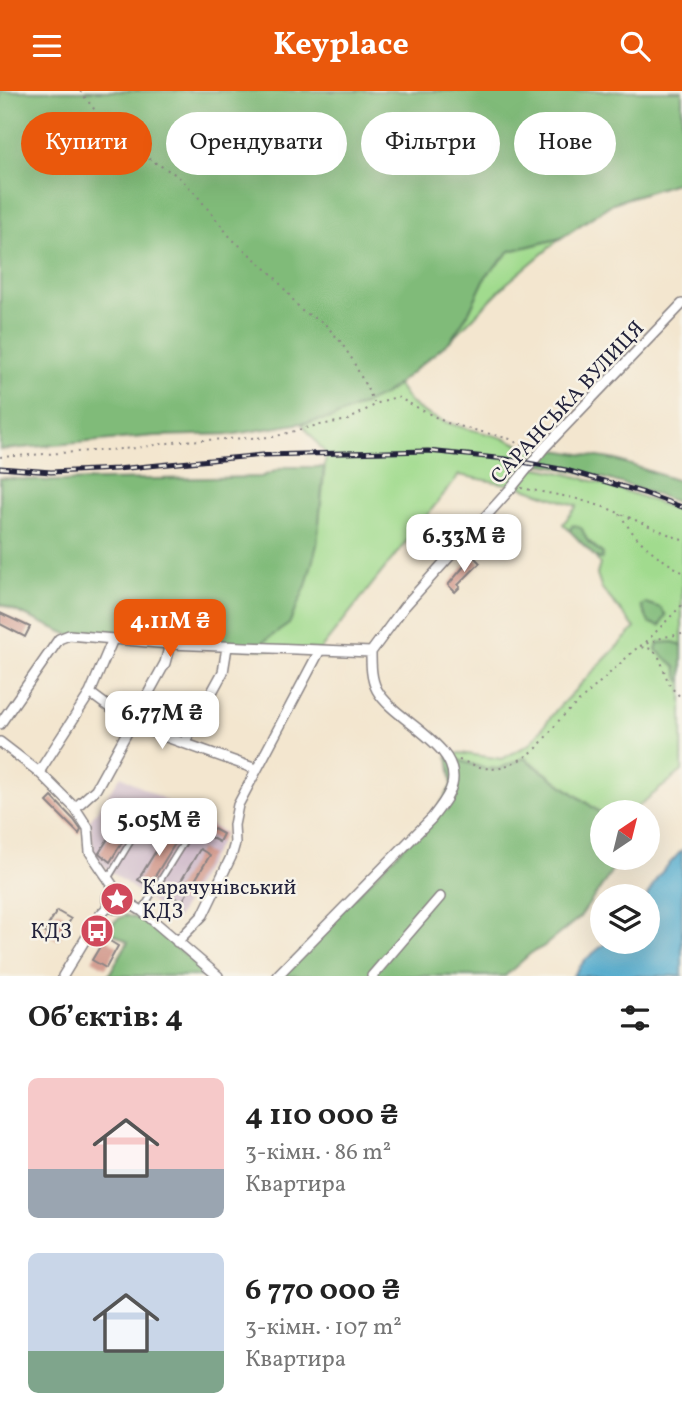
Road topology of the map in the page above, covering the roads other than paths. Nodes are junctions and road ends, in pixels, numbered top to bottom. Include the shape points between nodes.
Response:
1 (682, 304) edge
2 (113, 639) junction
3 (170, 644) junction
4 (227, 647) junction
5 (320, 650) junction
6 (371, 652) junction
7 (90, 693) junction
8 (0, 724) edge
9 (133, 725) junction
10 (0, 742) edge
11 (184, 743) junction
12 (256, 769) junction
13 (39, 772) junction
14 (75, 808) junction
15 (149, 811) dead end
16 (187, 837) dead end
17 (108, 877) junction
18 (115, 889) junction
19 (440, 897) dead end
20 (127, 902) junction
21 (109, 906) junction
22 (142, 911) junction
23 (177, 942) junction
24 (63, 976) edge
25 (218, 976) edge
26 (277, 976) edge
27 (372, 976) edge

1 - 6 street, САРАНСЬКА ВУЛИЦЯ via 538,456 404,607
2 - 3 street
2 - 7 street
2 - 8 street via 69,635 59,639
3 - 4 street
3 - 9 street
4 - 5 street
4 - 11 street via 223,671
5 - 6 street
5 - 12 street
6 - 26 street via 377,690 448,757 452,785 432,818
7 - 9 street
7 - 13 street
9 - 11 street
9 - 14 street via 96,789
10 - 13 street
11 - 12 street
12 - 23 street via 238,805 232,857 203,915
13 - 14 street
14 - 17 street via 88,828 90,852
15 - 17 lane
16 - 22 lane
17 - 18 street
18 - 20 street via 124,892
18 - 21 street via 107,897
19 - 27 street
20 - 21 street via 119,909
20 - 22 street
21 - 24 street
22 - 23 street
23 - 25 street

